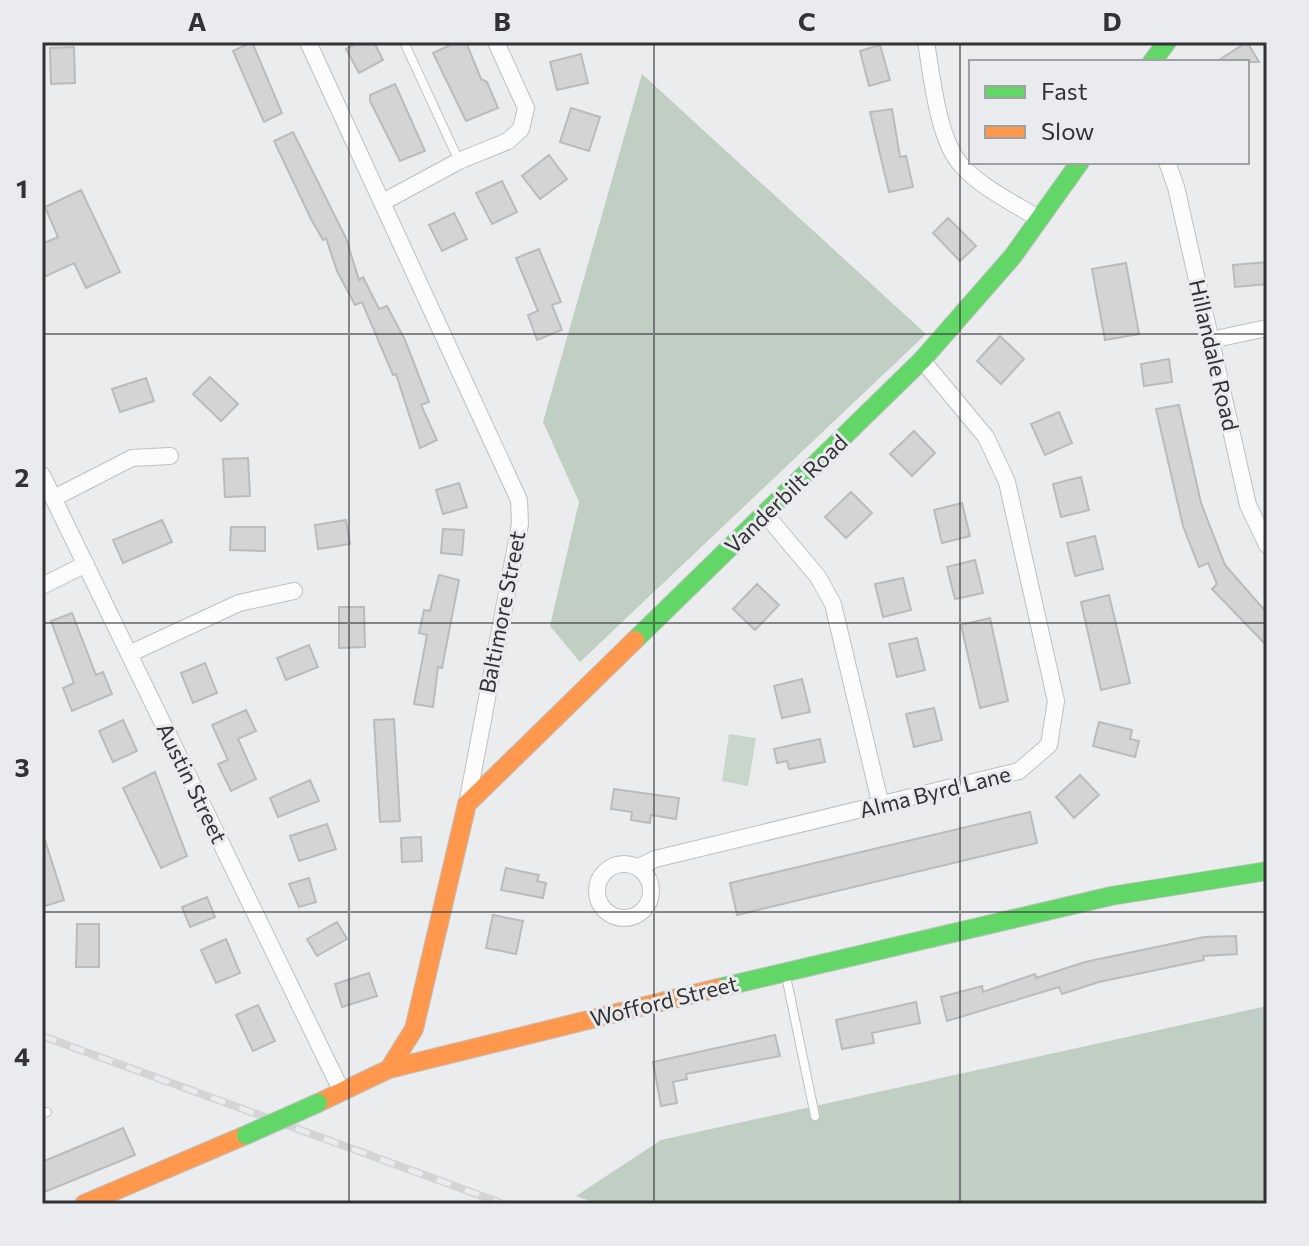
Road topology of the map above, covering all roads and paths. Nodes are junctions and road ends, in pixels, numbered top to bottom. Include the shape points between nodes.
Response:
1 (308, 42) edge
2 (404, 42) edge
3 (496, 42) edge
4 (926, 42) edge
5 (1167, 42) edge
6 (1154, 60) edge
7 (459, 161) junction
8 (1079, 164) edge
9 (1168, 164) edge
10 (383, 202) junction
11 (1039, 219) junction
12 (1267, 328) edge
13 (1211, 340) junction
14 (922, 360) junction
15 (170, 456) dead end
16 (42, 475) edge
17 (54, 498) junction
18 (766, 515) junction
19 (1267, 545) edge
20 (86, 564) junction
21 (42, 586) edge
22 (294, 591) dead end
23 (129, 654) junction
24 (467, 804) junction
25 (881, 806) junction
26 (639, 867) dead end
27 (1267, 871) edge
28 (785, 972) junction
29 (389, 1069) junction
30 (342, 1092) junction
31 (815, 1116) dead end
32 (84, 1204) edge

1 - 10 street, Baltimore Street
2 - 7 lane
3 - 7 street via 526,108 525,119 508,141
4 - 11 street via 954,156 970,174
5 - 6 street
7 - 10 street
8 - 11 street, Vanderbilt Road
9 - 13 street, Hillandale Road
10 - 24 street, Baltimore Street via 521,508
11 - 14 street, Vanderbilt Road via 966,314
12 - 13 street
13 - 19 street, Hillandale Road via 1248,505
14 - 18 street, Vanderbilt Road
14 - 25 street, Alma Byrd Lane via 986,437 1007,482 1056,701 1049,745 1019,771
15 - 17 street via 132,458
16 - 17 street, Austin Street
17 - 20 street, Austin Street
18 - 24 street, Vanderbilt Road
18 - 25 street via 818,577 833,604
20 - 21 street
20 - 23 street, Austin Street
22 - 23 street via 239,603
23 - 30 street, Austin Street
24 - 29 street, Baltimore Street via 414,1029
25 - 26 street, Alma Byrd Lane
27 - 28 street, Wofford Street via 1111,896
28 - 29 street, Wofford Street
28 - 31 lane
29 - 30 street, Wofford Street
30 - 32 street, Wofford Street, bridge

